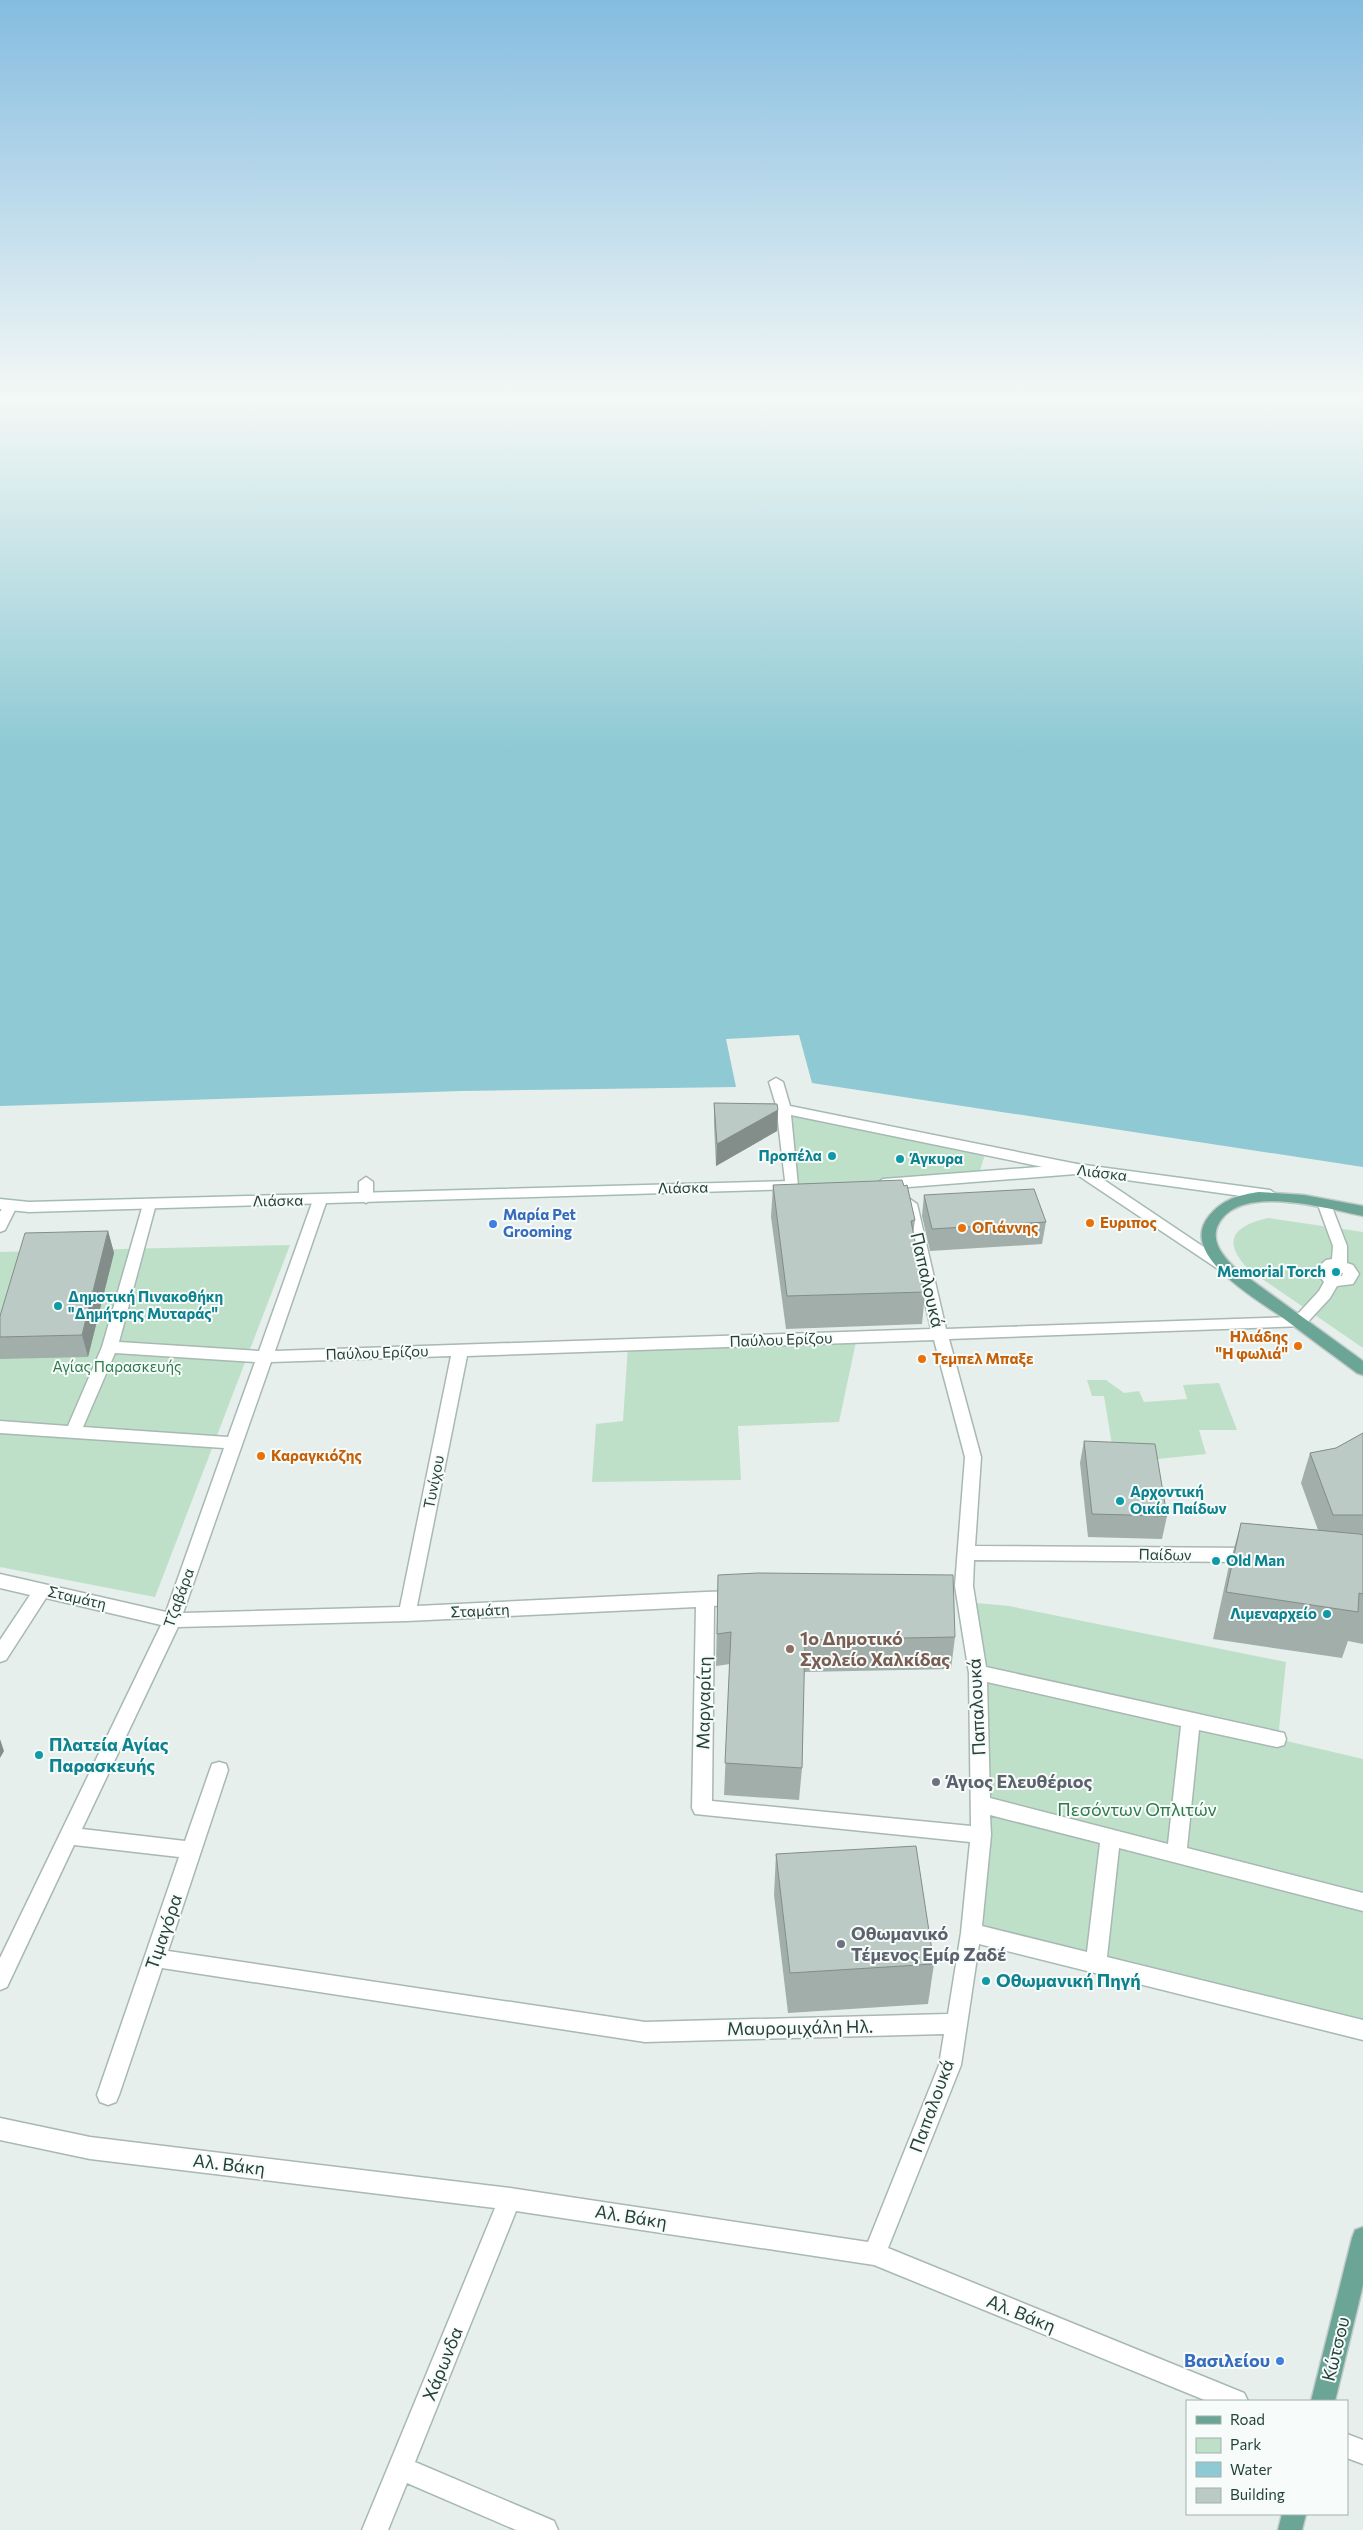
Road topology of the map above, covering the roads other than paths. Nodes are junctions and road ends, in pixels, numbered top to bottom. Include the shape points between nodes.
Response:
1 (776, 1082) dead end
2 (744, 1108) edge
3 (784, 1110) junction
4 (1077, 1169) junction
5 (366, 1182) dead end
6 (867, 1184) edge
7 (905, 1184) junction
8 (810, 1185) edge
9 (791, 1186) junction
10 (1282, 1197) junction
11 (366, 1198) junction
12 (320, 1200) junction
13 (149, 1204) junction
14 (5, 1205) edge
15 (1325, 1205) junction
16 (1363, 1211) edge
17 (0, 1227) edge
18 (1339, 1265) junction
19 (1230, 1272) junction
20 (1333, 1280) junction
21 (1357, 1280) edge
22 (1299, 1322) junction
23 (940, 1334) junction
24 (110, 1346) junction
25 (460, 1350) junction
26 (264, 1357) junction
27 (1363, 1369) edge
28 (0, 1427) edge
29 (73, 1432) junction
30 (234, 1443) junction
31 (967, 1553) junction
32 (1270, 1556) edge
33 (0, 1581) edge
34 (964, 1586) junction
35 (944, 1587) edge
36 (42, 1590) junction
37 (755, 1597) edge
38 (705, 1599) junction
39 (407, 1614) junction
40 (172, 1620) junction
41 (0, 1655) edge
42 (978, 1674) junction
43 (1191, 1720) junction
44 (1278, 1739) dead end
45 (219, 1770) dead end
46 (980, 1804) junction
47 (981, 1835) junction
48 (70, 1836) junction
49 (1111, 1837) junction
50 (191, 1850) junction
51 (1177, 1854) junction
52 (1363, 1902) edge
53 (971, 1933) junction
54 (155, 1958) junction
55 (1096, 1964) junction
56 (0, 1980) edge
57 (956, 2024) junction
58 (1363, 2030) edge
59 (108, 2095) dead end
60 (0, 2129) edge
61 (510, 2198) junction
62 (1363, 2238) edge
63 (874, 2254) junction
64 (1234, 2400) edge
65 (1323, 2400) edge
66 (1348, 2446) edge
67 (1363, 2452) edge
68 (401, 2468) junction
69 (1294, 2515) edge
70 (375, 2530) edge
71 (545, 2530) edge
72 (1290, 2530) edge

1 - 3 street
2 - 3 street
3 - 4 street
3 - 9 street
4 - 7 street, Λιάσκα
4 - 10 street, Λιάσκα
4 - 19 street, Λιάσκα
5 - 11 street
6 - 7 street, Λιάσκα
7 - 23 street, Παπαλουκά
8 - 9 street, Λιάσκα
9 - 11 street, Λιάσκα
10 - 15 main road, Λιάσκα
10 - 19 main road via 1242,1200 1214,1217 1209,1240 1215,1257
11 - 12 street, Λιάσκα
12 - 13 street, Λιάσκα
12 - 26 street, Τζαβάρα
13 - 14 street, Λιάσκα
13 - 24 street
14 - 17 street
15 - 16 main road, Λιάσκα
15 - 18 street via 1340,1246
18 - 20 street via 1327,1265 1323,1270
18 - 21 street via 1348,1269
19 - 22 main road
20 - 21 street
20 - 22 street via 1325,1294
22 - 23 street, Παύλου Ερίζου
22 - 27 main road
23 - 25 street, Παύλου Ερίζου
23 - 31 street, Παπαλουκά via 973,1457
24 - 26 street, Παύλου Ερίζου
24 - 29 street
25 - 26 street, Παύλου Ερίζου
25 - 39 street, Τυνίχου
26 - 30 street, Τζαβάρα
28 - 29 street
29 - 30 street
30 - 40 street, Τζαβάρα
31 - 32 street, Παίδων
31 - 34 street, Παπαλουκά
33 - 36 street, Σταμάτη
34 - 35 street
34 - 42 street, Παπαλουκά
36 - 40 street, Σταμάτη
36 - 41 street
37 - 38 street, Σταμάτη
38 - 39 street, Σταμάτη
38 - 47 street, Μαργαρίτη via 702,1808
39 - 40 street, Σταμάτη
40 - 48 street, Τζαβάρα
42 - 43 street
42 - 46 street, Παπαλουκά
43 - 44 street
43 - 51 street
45 - 50 street, Τιμαγόρα
46 - 47 street, Παπαλουκά
46 - 49 street
47 - 53 street, Παπαλουκά
48 - 50 street
48 - 56 street, Τζαβάρα
49 - 51 street
49 - 55 street
50 - 54 street, Τιμαγόρα
51 - 52 street
53 - 55 street
53 - 57 street, Παπαλουκά
54 - 57 street, Μαυρομιχάλη Ηλ. via 645,2032
54 - 59 street, Τιμαγόρα
55 - 58 street
57 - 63 street, Παπαλουκά via 950,2065
60 - 61 street, Αλ. Βάκη via 90,2148
61 - 63 street, Αλ. Βάκη
61 - 68 street, Χάρωνδα
62 - 65 main road, Κώτσου
63 - 64 street, Αλ. Βάκη
66 - 67 street
68 - 70 street, Χάρωνδα
68 - 71 street
69 - 72 main road

